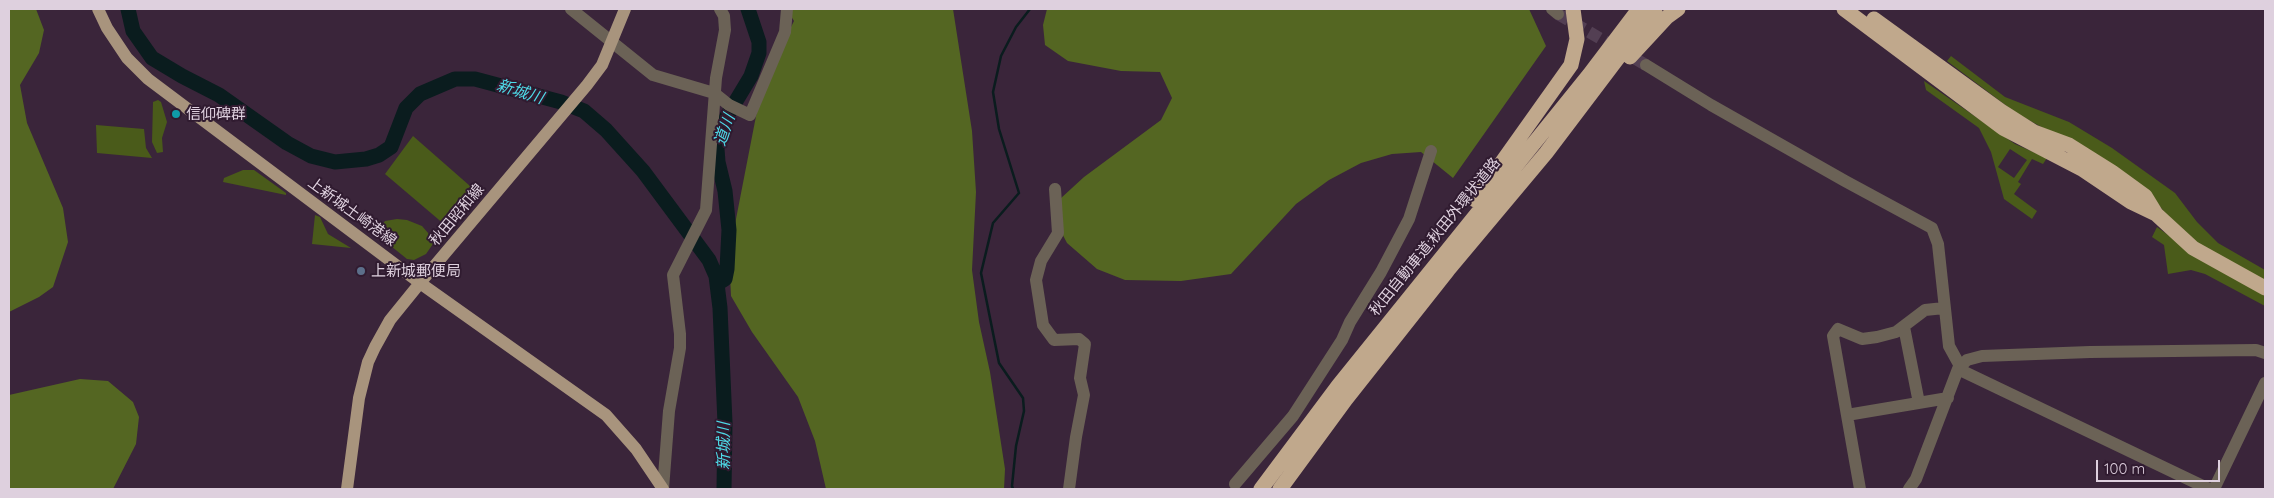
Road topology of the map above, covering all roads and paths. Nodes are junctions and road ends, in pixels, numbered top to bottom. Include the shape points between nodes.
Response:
1 (98, 9) edge
2 (571, 9) edge
3 (626, 9) edge
4 (720, 9) edge
5 (787, 9) edge
6 (1573, 9) edge
7 (1639, 9) edge
8 (1655, 9) edge
9 (1678, 9) edge
10 (1834, 9) edge
11 (1844, 9) edge
12 (1863, 13) edge
13 (612, 41) junction
14 (1646, 65) tunnel mouth
15 (714, 93) junction
16 (1431, 151) dead end
17 (1546, 154) junction
18 (1055, 190) dead end
19 (420, 283) junction
20 (2265, 288) edge
21 (1944, 308) junction
22 (1388, 324) junction
23 (1904, 327) junction
24 (2265, 353) edge
25 (1959, 367) junction
26 (2265, 383) edge
27 (1948, 398) junction
28 (1919, 402) junction
29 (1847, 415) junction
30 (1235, 484) dead end
31 (347, 489) edge
32 (663, 489) edge
33 (1069, 489) edge
34 (1261, 489) edge
35 (1280, 489) edge
36 (1860, 489) edge
37 (1909, 489) edge
38 (2208, 489) edge
39 (2214, 489) edge

1 - 19 main road, 上新城土崎港線 via 127,58 148,79
2 - 13 street
3 - 13 main road, 秋田昭和線
4 - 15 street via 725,30
5 - 15 street via 785,32 750,115
6 - 22 highway via 1577,40 1571,65
7 - 22 highway, 秋田自動車道;秋田外環状道路
8 - 17 highway, 秋田自動車道;秋田外環状道路
9 - 17 highway via 1650,35
10 - 12 highway
11 - 12 highway
12 - 20 highway via 2003,128 2074,165 2131,202 2156,214 2193,248
13 - 15 street via 653,75
13 - 19 main road, 秋田昭和線 via 602,65 576,98
14 - 21 street via 1845,182 1932,228 1938,244
15 - 32 street via 706,210 673,275 680,348 669,411
16 - 30 street via 1409,219 1342,340 1293,416
17 - 35 highway, 秋田自動車道;秋田外環状道路 via 1448,270
18 - 33 street via 1058,233 1040,261 1036,280 1043,325 1054,340 1079,339 1085,344 1080,378 1084,395
19 - 31 main road, 秋田昭和線 via 390,320 368,362 359,398
19 - 32 main road, 上新城土崎港線 via 606,415 636,449
21 - 23 street via 1925,310
21 - 25 street via 1950,346
22 - 34 highway, 秋田自動車道;秋田外環状道路
23 - 28 street
23 - 29 street via 1877,338 1862,339 1838,329 1833,336
24 - 25 street via 2256,350 1982,356 1967,360
25 - 27 street
25 - 38 street
26 - 39 street
27 - 28 street
27 - 37 street
28 - 29 street
29 - 36 street

